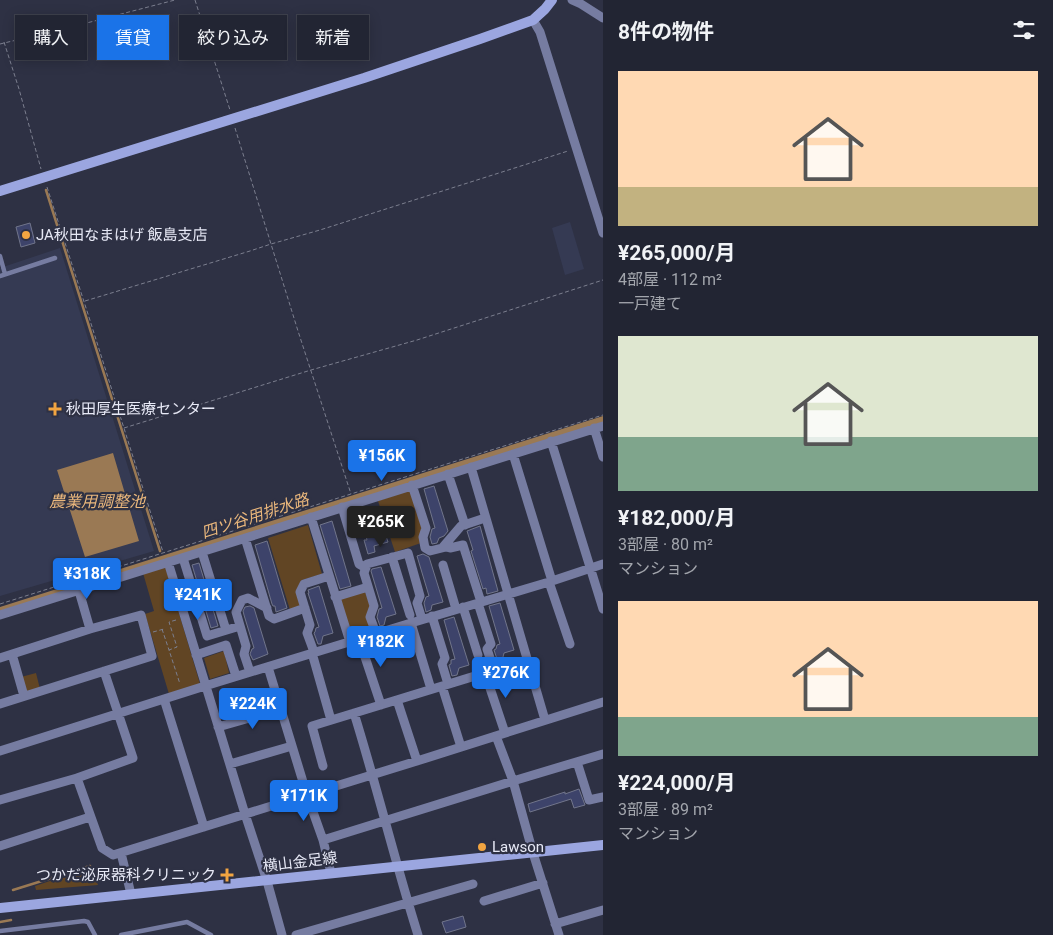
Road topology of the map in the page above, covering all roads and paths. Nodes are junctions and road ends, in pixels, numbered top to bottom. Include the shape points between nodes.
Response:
1 (175, 0) edge
2 (195, 0) edge
3 (552, 0) edge
4 (572, 0) edge
5 (603, 18) edge
6 (533, 20) junction
7 (4, 42) junction
8 (0, 44) edge
9 (232, 120) junction
10 (576, 148) junction
11 (44, 177) junction
12 (0, 191) edge
13 (603, 233) edge
14 (271, 244) junction
15 (0, 256) edge
16 (55, 258) dead end
17 (3, 275) edge
18 (603, 280) edge
19 (84, 301) junction
20 (311, 370) junction
21 (603, 415) edge
22 (599, 427) edge
23 (124, 428) junction
24 (551, 441) junction
25 (513, 454) junction
26 (603, 457) edge
27 (471, 467) junction
28 (448, 474) junction
29 (412, 485) junction
30 (351, 494) junction
31 (342, 507) junction
32 (311, 517) junction
33 (485, 518) junction
34 (462, 527) junction
35 (245, 538) junction
36 (463, 545) junction
37 (443, 547) junction
38 (202, 552) junction
39 (163, 553) junction
40 (392, 557) junction
41 (183, 558) junction
42 (168, 562) junction
43 (603, 564) edge
44 (443, 565) dead end
45 (366, 568) junction
46 (590, 569) junction
47 (329, 576) junction
48 (550, 582) junction
49 (368, 587) junction
50 (79, 591) junction
51 (508, 594) junction
52 (336, 597) junction
53 (479, 602) junction
54 (0, 604) edge
55 (197, 604) junction
56 (267, 608) junction
57 (305, 608) junction
58 (460, 608) junction
59 (603, 608) edge
60 (182, 609) junction
61 (0, 615) edge
62 (432, 616) junction
63 (411, 619) junction
64 (422, 619) junction
65 (169, 622) dead end
66 (240, 626) junction
67 (90, 629) junction
68 (226, 630) junction
69 (376, 633) junction
70 (146, 634) junction
71 (359, 639) junction
72 (350, 642) junction
73 (570, 644) dead end
74 (169, 650) junction
75 (313, 653) junction
76 (12, 654) junction
77 (196, 655) junction
78 (478, 655) dead end
79 (0, 658) edge
80 (527, 660) junction
81 (268, 667) junction
82 (104, 671) junction
83 (250, 672) junction
84 (489, 672) junction
85 (236, 676) junction
86 (445, 685) junction
87 (205, 686) junction
88 (431, 689) junction
89 (182, 690) dead end
90 (24, 696) junction
91 (164, 699) junction
92 (397, 700) junction
93 (603, 702) edge
94 (0, 704) edge
95 (381, 705) junction
96 (281, 709) junction
97 (354, 713) junction
98 (118, 714) junction
99 (331, 720) junction
100 (545, 720) junction
101 (218, 727) junction
102 (501, 735) junction
103 (292, 746) junction
104 (461, 747) junction
105 (0, 751) edge
106 (603, 754) edge
107 (418, 761) junction
108 (577, 762) junction
109 (230, 764) junction
110 (323, 766) dead end
111 (373, 775) junction
112 (77, 778) junction
113 (512, 781) junction
114 (307, 795) junction
115 (603, 797) edge
116 (0, 800) edge
117 (245, 814) junction
118 (90, 817) junction
119 (385, 821) junction
120 (204, 827) junction
121 (323, 840) junction
122 (603, 845) edge
123 (0, 846) edge
124 (122, 853) junction
125 (533, 853) junction
126 (397, 866) junction
127 (331, 874) junction
128 (267, 881) junction
129 (543, 883) junction
130 (473, 884) dead end
131 (131, 894) junction
132 (484, 901) dead end
133 (408, 902) junction
134 (0, 908) edge
135 (603, 910) edge
136 (555, 924) junction
137 (0, 931) edge
138 (95, 935) edge
139 (121, 935) edge
140 (210, 935) edge
141 (282, 935) edge
142 (296, 935) edge
143 (418, 935) edge
144 (559, 935) edge

1 - 7 path
2 - 9 path
3 - 6 street
4 - 5 street
6 - 9 street
6 - 10 street via 540,32
7 - 8 path
7 - 11 path
9 - 11 street
9 - 14 path
10 - 13 street
10 - 14 path
11 - 12 street
11 - 19 path
14 - 19 path
14 - 20 path
15 - 17 lane
16 - 17 lane
18 - 20 path via 417,340
19 - 23 path
20 - 23 path
20 - 30 path
21 - 30 path
22 - 24 street
22 - 26 street
23 - 39 path
24 - 25 street
24 - 46 street
25 - 27 street
25 - 48 street
27 - 28 street
27 - 33 street
28 - 29 street
28 - 34 street
29 - 31 street
29 - 37 street via 426,528 423,537 425,548 430,551
30 - 39 path
31 - 32 street
31 - 45 street via 358,564
32 - 35 street
32 - 47 street
33 - 34 street
33 - 51 street
34 - 36 street
34 - 37 street
35 - 38 street
35 - 56 street
36 - 37 street
36 - 53 street
38 - 41 street
38 - 68 street
39 - 54 path
40 - 45 street via 367,564
40 - 63 street
40 - 64 street via 408,553 420,596 416,603
41 - 42 street
41 - 55 street
42 - 50 street
42 - 60 street
43 - 46 street
44 - 58 street
45 - 49 street via 364,573
46 - 48 street
46 - 59 street
47 - 52 street
47 - 57 street via 304,584 300,592
48 - 51 street
48 - 73 street
49 - 52 street
49 - 69 street via 374,606 370,617
50 - 61 street
50 - 67 street
51 - 53 street
51 - 80 street
52 - 72 street
53 - 58 street
53 - 84 street via 490,644 487,649
55 - 60 street
55 - 68 street via 207,636
56 - 57 street via 269,616 274,619
56 - 66 street via 248,598 242,600 236,612
57 - 75 street
58 - 62 street
58 - 78 street
60 - 77 street
62 - 64 street
62 - 86 street via 445,658 442,664
63 - 64 street
63 - 69 street
63 - 88 street
65 - 74 path via 177,648
66 - 68 street
66 - 83 street
67 - 70 street via 141,615
67 - 76 street
69 - 71 street
70 - 74 path via 163,629
70 - 82 street via 152,656
71 - 72 street
71 - 95 street
72 - 75 street
74 - 89 path
75 - 81 street
75 - 99 street
76 - 79 street
76 - 90 street
77 - 85 street via 226,645
77 - 87 street
80 - 84 street
80 - 100 street
81 - 83 street
81 - 96 street
82 - 90 street
82 - 98 street
83 - 85 street
84 - 86 street
84 - 102 street
85 - 87 street
86 - 88 street
86 - 104 street
87 - 91 street
87 - 101 street
88 - 92 street
90 - 94 street
91 - 98 street
91 - 120 street
92 - 95 street
92 - 107 street
93 - 100 street
95 - 97 street
96 - 101 street
96 - 103 street
97 - 99 street
97 - 111 street
98 - 105 street
98 - 112 street via 133,758
99 - 110 street via 312,726
100 - 102 street
101 - 109 street
102 - 104 street
102 - 113 street
103 - 109 street
103 - 114 street
104 - 107 street
106 - 108 street
107 - 111 street
108 - 113 street
108 - 115 street via 589,800
109 - 117 street
111 - 114 street
111 - 119 street
112 - 116 street
112 - 118 street
113 - 119 street
113 - 125 street
114 - 117 street
114 - 121 street
117 - 120 street
117 - 128 street
118 - 123 street
118 - 124 street via 102,848 113,855
119 - 121 street
119 - 126 street
120 - 124 street
121 - 127 street
122 - 125 street, 横山金足線
124 - 131 street
125 - 126 street, 横山金足線
125 - 129 street
126 - 127 street, 横山金足線
126 - 133 street
127 - 128 street, 横山金足線
128 - 131 street, 横山金足線
128 - 141 street
129 - 132 street
129 - 136 street
130 - 133 street
131 - 134 street, 横山金足線
133 - 142 street
133 - 143 street
135 - 136 street
136 - 144 street
137 - 138 lane via 84,921 88,922
139 - 140 lane via 187,922

